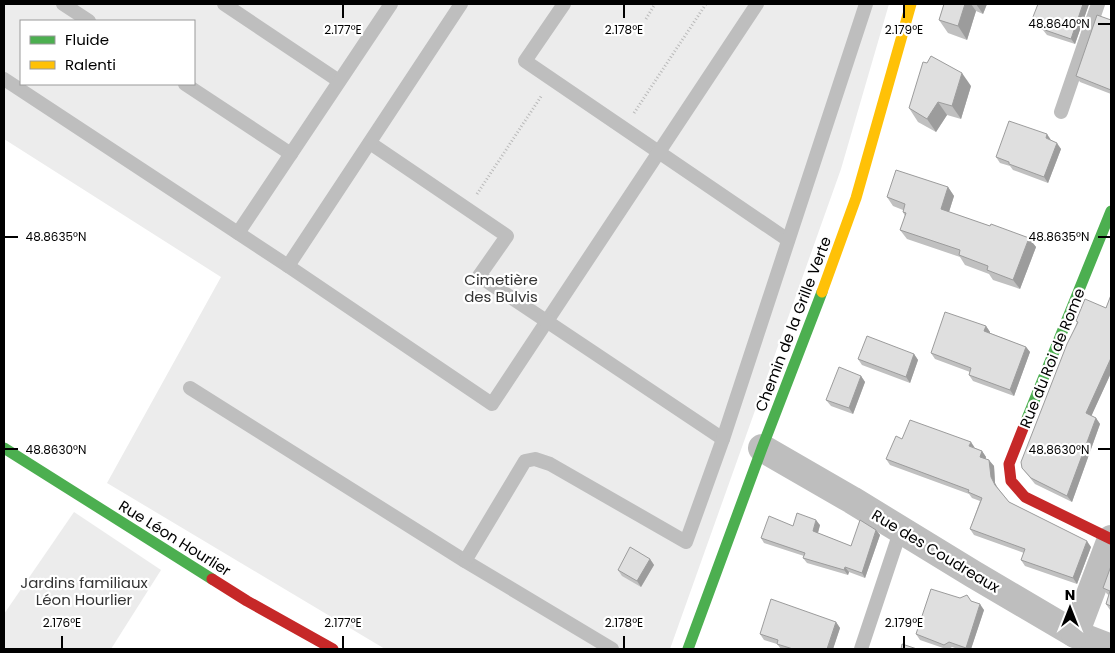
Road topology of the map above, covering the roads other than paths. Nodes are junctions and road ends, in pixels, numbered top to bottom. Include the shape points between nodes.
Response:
1 (63, 4) edge
2 (224, 4) edge
3 (391, 4) edge
4 (461, 4) edge
5 (564, 4) edge
6 (757, 4) edge
7 (866, 4) edge
8 (911, 4) edge
9 (1098, 4) edge
10 (87, 20) edge
11 (4, 79) edge
12 (340, 81) junction
13 (187, 85) edge
14 (1061, 112) dead end
15 (370, 144) junction
16 (659, 153) junction
17 (291, 154) junction
18 (1111, 211) edge
19 (238, 233) junction
20 (788, 240) junction
21 (288, 266) junction
22 (547, 322) junction
23 (190, 388) dead end
24 (723, 439) junction
25 (4, 448) edge
26 (762, 448) junction
27 (901, 530) junction
28 (1111, 539) edge
29 (465, 561) junction
30 (1075, 634) junction
31 (1111, 648) edge
32 (333, 649) edge
33 (612, 649) edge
34 (688, 649) edge
35 (861, 649) edge

1 - 10 lane
2 - 12 lane
3 - 12 lane
4 - 15 lane
5 - 16 lane via 525,61
6 - 16 lane
7 - 20 lane
8 - 26 street, Chemin de la Grille Verte via 856,198
9 - 14 lane
11 - 19 lane
12 - 17 lane
13 - 17 lane
15 - 21 lane
15 - 22 lane via 507,236 479,276
16 - 20 lane
16 - 22 lane
17 - 19 lane
18 - 28 street, Rue du Roi de Rome via 1010,464 1012,481 1026,497
19 - 21 lane
20 - 24 lane
21 - 22 lane via 492,404
22 - 24 lane
23 - 29 lane
24 - 29 lane via 686,542 550,464 535,459 524,461
25 - 32 street, Rue Léon Hourlier via 247,601
26 - 27 street, Rue des Coudreaux
26 - 34 street, Chemin de la Grille Verte
27 - 30 street, Rue des Coudreaux
27 - 35 lane
28 - 30 street, Rue du Roi de Rome
29 - 33 lane
30 - 31 street, Rue des Coudreaux

